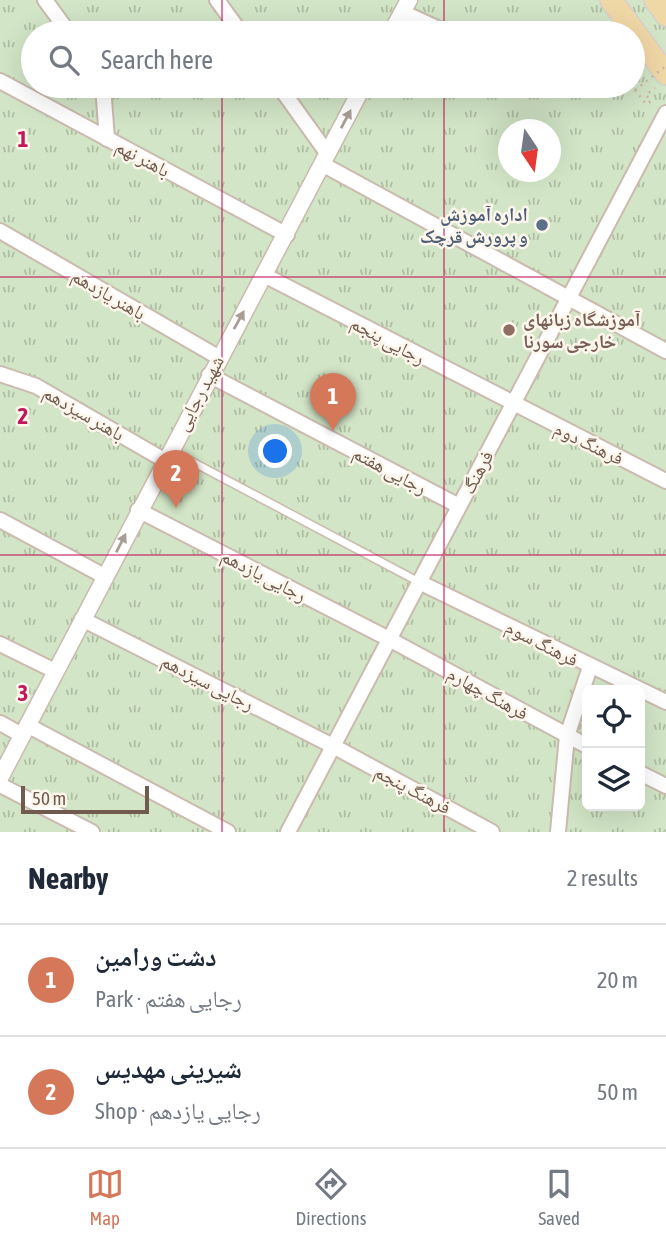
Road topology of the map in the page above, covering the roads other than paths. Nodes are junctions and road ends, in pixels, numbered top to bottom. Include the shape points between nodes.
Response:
1 (46, 0) edge
2 (216, 0) edge
3 (611, 0) edge
4 (655, 0) edge
5 (405, 6) edge
6 (666, 15) edge
7 (61, 21) edge
8 (232, 21) edge
9 (429, 21) edge
10 (627, 21) edge
11 (645, 46) edge
12 (666, 74) edge
13 (0, 82) edge
14 (21, 93) edge
15 (30, 98) edge
16 (104, 98) edge
17 (287, 98) edge
18 (357, 98) edge
19 (666, 113) edge
20 (107, 139) junction
21 (325, 159) junction
22 (0, 231) edge
23 (287, 235) junction
24 (264, 275) junction
25 (568, 299) junction
26 (666, 351) edge
27 (218, 357) junction
28 (0, 374) edge
29 (209, 375) junction
30 (513, 405) junction
31 (167, 454) junction
32 (666, 481) edge
33 (460, 506) junction
34 (138, 510) junction
35 (0, 520) edge
36 (104, 576) junction
37 (419, 582) junction
38 (82, 619) junction
39 (389, 639) junction
40 (0, 644) edge
41 (590, 667) junction
42 (55, 671) junction
43 (666, 702) edge
44 (0, 723) edge
45 (25, 730) junction
46 (567, 736) junction
47 (582, 744) edge
48 (333, 746) junction
49 (645, 776) edge
50 (0, 778) edge
51 (0, 785) edge
52 (666, 786) edge
53 (92, 832) edge
54 (228, 832) edge
55 (288, 832) edge
56 (492, 832) edge
57 (558, 832) edge

1 - 7 street
2 - 8 street
3 - 10 main road
4 - 6 main road
5 - 9 street
11 - 12 main road
13 - 14 street, باهنر نهم
15 - 20 street, باهنر نهم
16 - 20 street
17 - 21 street
21 -> 18 street, شهید رجایی
19 - 25 street, فرهنگ
20 - 23 street, باهنر نهم
21 - 23 street, شهید رجایی
21 - 25 street
22 - 27 street, باهنر یازدهم
23 - 24 street, شهید رجایی
27 -> 24 street, شهید رجایی
24 - 30 street, رجایی پنجم
25 - 26 street
25 - 30 street, فرهنگ
27 - 29 street, شهید رجایی
28 - 31 street, باهنر سیزدهم via 36,386
29 - 31 street, شهید رجایی
29 - 33 street, رجایی هفتم
30 - 32 street, فرهنگ دوم
30 - 33 street, فرهنگ
31 - 34 street, شهید رجایی
31 - 37 lane
33 - 37 street, فرهنگ
36 -> 34 street, شهید رجایی
34 - 39 street, رجایی یازدهم
35 - 36 street
36 - 38 street, شهید رجایی
37 - 39 street, فرهنگ
37 - 41 street, فرهنگ سوم
38 - 42 street, شهید رجایی
38 - 48 street, رجایی سیزدهم
39 - 46 street, فرهنگ چهارم
39 - 48 street, فرهنگ
40 - 42 street
41 - 43 street, فرهنگ سوم
41 - 46 street
42 - 45 street, شهید رجایی
44 - 45 street
45 - 50 street, شهید رجایی
45 - 54 street
46 - 47 street, فرهنگ چهارم
46 - 57 street
48 - 55 street, فرهنگ
48 - 56 street, فرهنگ پنجم
49 - 52 street
51 - 53 street

